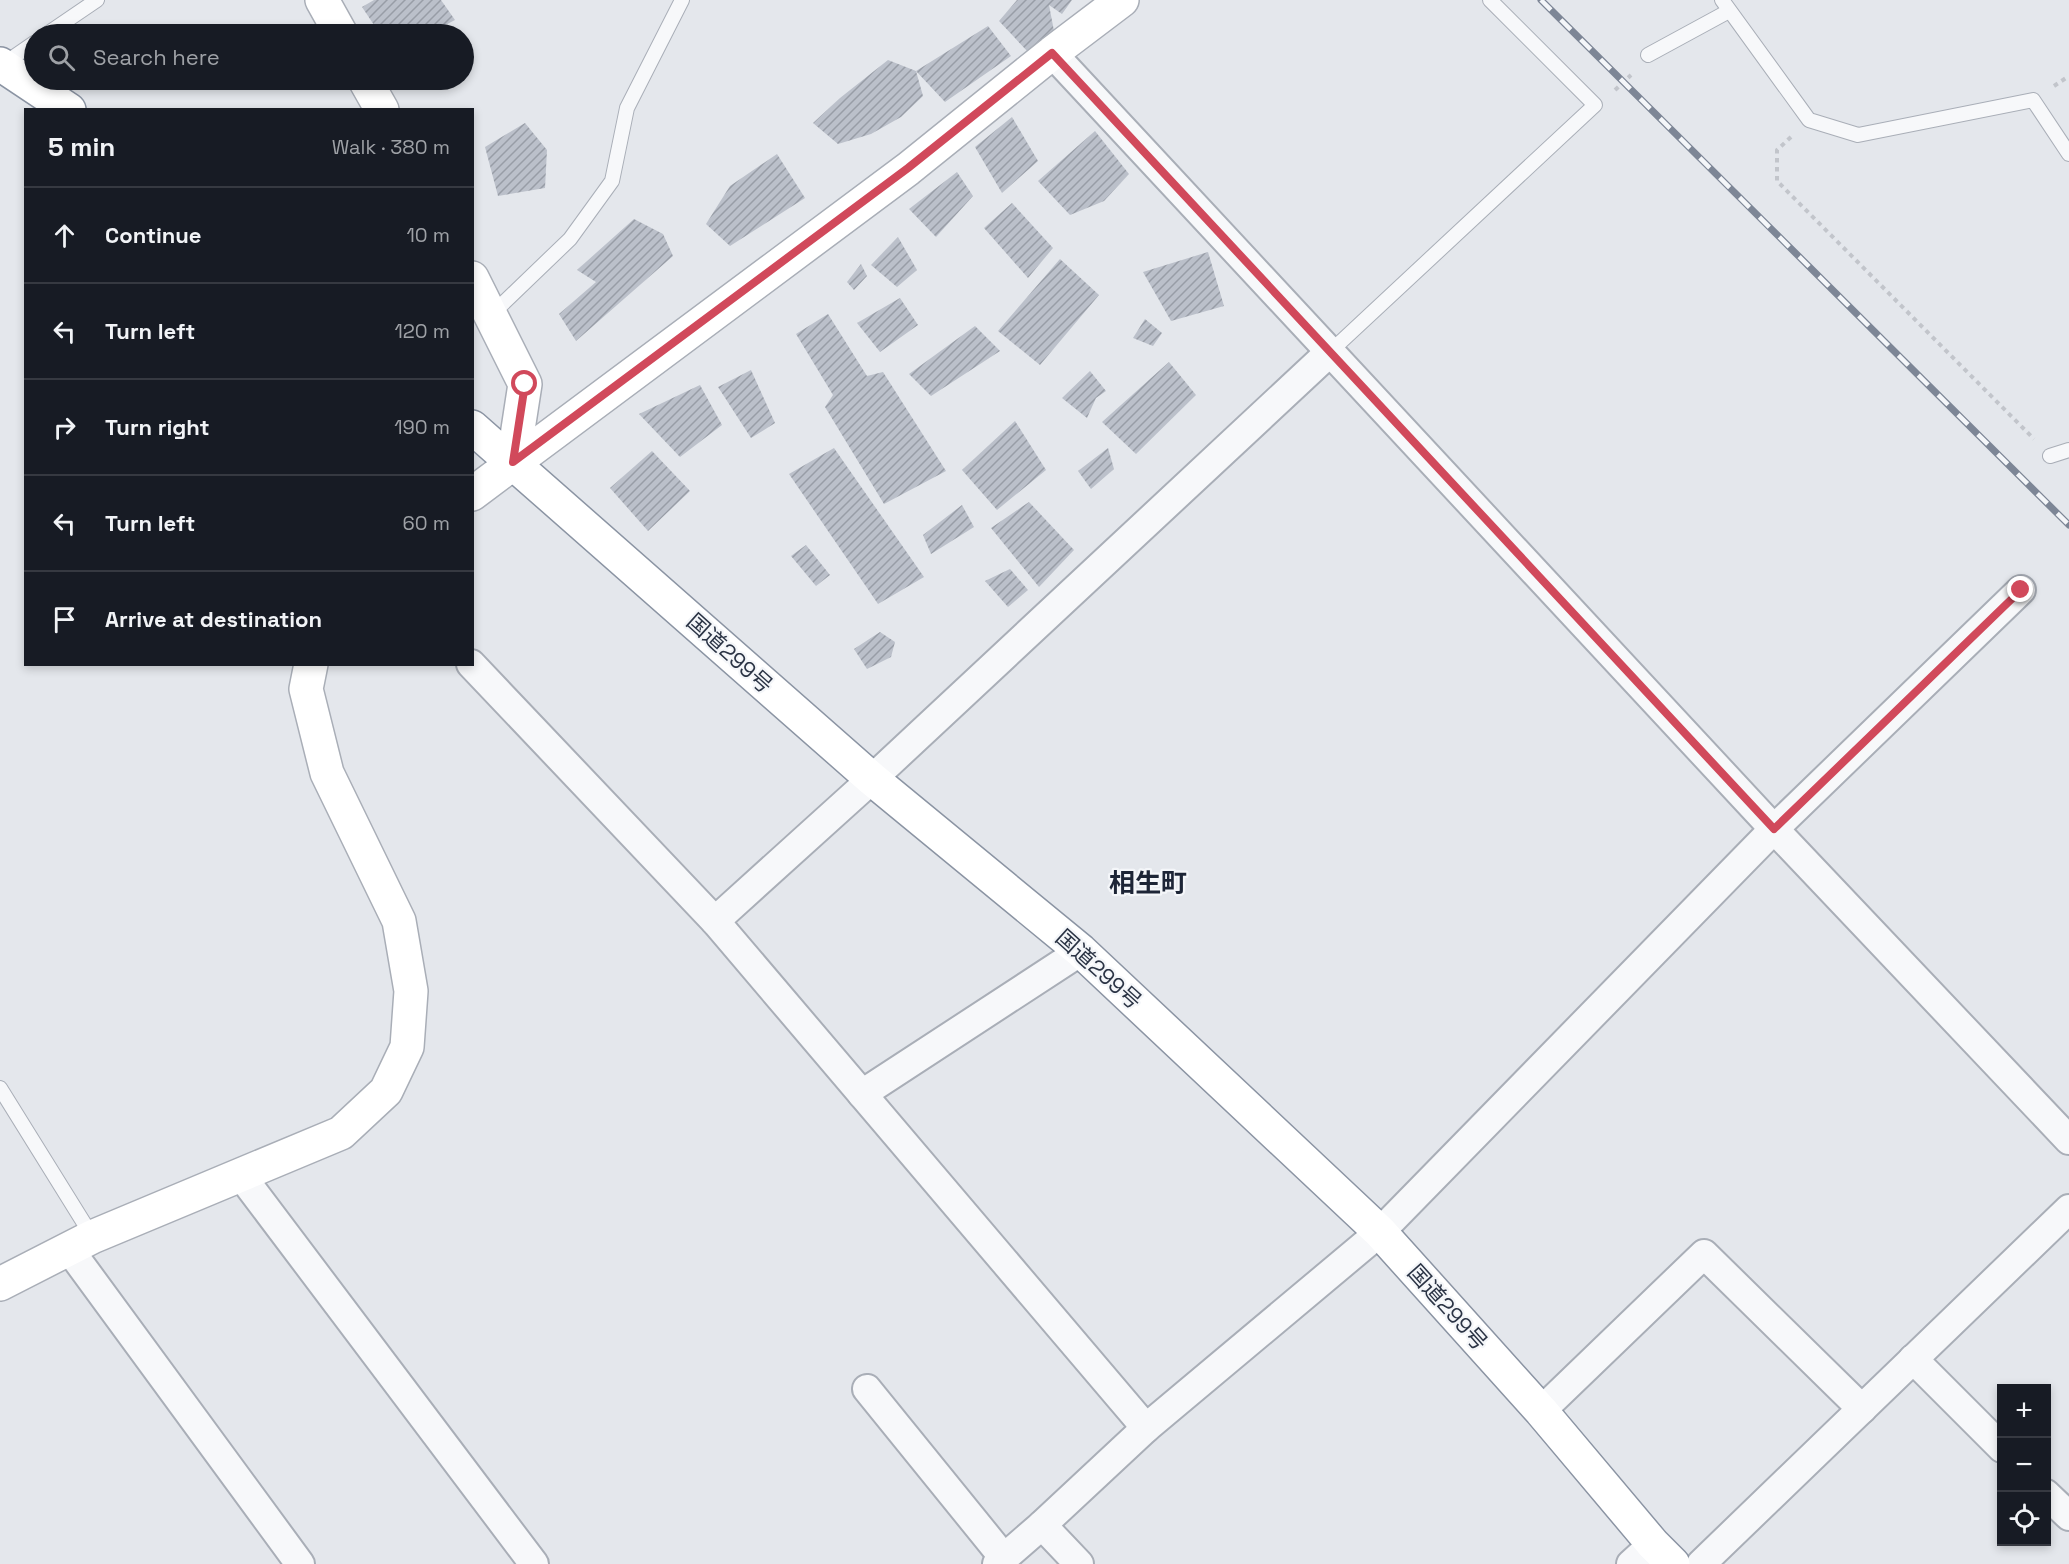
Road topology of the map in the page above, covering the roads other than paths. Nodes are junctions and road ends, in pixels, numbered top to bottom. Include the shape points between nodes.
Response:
1 (97, 0) edge
2 (322, 0) edge
3 (682, 0) edge
4 (1122, 0) edge
5 (1490, 0) edge
6 (1725, 5) edge
7 (62, 24) edge
8 (335, 24) edge
9 (24, 50) edge
10 (1052, 53) junction
11 (1648, 55) road end
12 (1, 65) edge
13 (24, 80) edge
14 (39, 90) edge
15 (371, 90) edge
16 (66, 108) edge
17 (381, 108) edge
18 (2069, 154) edge
19 (474, 282) edge
20 (492, 314) junction
21 (1331, 351) junction
22 (474, 429) edge
23 (2069, 450) edge
24 (2050, 456) road end
25 (513, 462) junction
26 (474, 492) edge
27 (2021, 590) dead end
28 (311, 666) edge
29 (473, 666) edge
30 (872, 779) junction
31 (1774, 829) junction
32 (715, 921) junction
33 (1081, 951) junction
34 (0, 1088) edge
35 (862, 1094) junction
36 (2069, 1140) edge
37 (240, 1174) junction
38 (2069, 1209) edge
39 (1380, 1232) junction
40 (81, 1243) junction
41 (0, 1284) edge
42 (1913, 1359) junction
43 (867, 1389) dead end
44 (1862, 1408) junction
45 (1541, 1411) junction
46 (1146, 1428) junction
47 (1997, 1444) edge
48 (2051, 1499) edge
49 (2069, 1516) edge
50 (1042, 1525) junction
51 (1652, 1558) edge
52 (1001, 1561) edge
53 (300, 1564) edge
54 (534, 1564) edge
55 (1079, 1564) edge
56 (1701, 1564) edge

1 - 7 lane
2 - 8 main road
3 - 20 lane via 627,108 612,181 570,239
4 - 10 main road
5 - 21 lane via 1595,105
6 - 11 lane
6 - 18 lane via 1809,120 1858,135 2033,100
9 - 12 lane
10 - 21 street
10 - 25 main road via 908,168
12 - 13 main road
14 - 16 main road
15 - 17 main road
19 - 20 main road
20 - 25 main road via 525,384
21 - 30 street
21 - 31 street
22 - 25 main road, 国道299号
23 - 24 lane
25 - 26 main road
25 - 30 main road, 国道299号
27 - 31 street
28 - 37 main road via 306,689 327,773 399,921 411,991 407,1047 386,1091 341,1133
29 - 32 street
30 - 32 street
30 - 33 main road, 国道299号
31 - 36 street
31 - 39 street
32 - 35 street
33 - 35 street
33 - 39 main road, 国道299号
34 - 40 lane
35 - 46 street
37 - 40 main road
37 - 54 street
38 - 42 street
39 - 45 main road, 国道299号
39 - 46 street
40 - 41 main road
40 - 53 street
42 - 44 street
42 - 47 street
43 - 52 street
44 - 45 street via 1704,1254
44 - 56 street
45 - 51 main road, 国道299号
46 - 50 street
48 - 49 street
50 - 52 street
50 - 55 street

